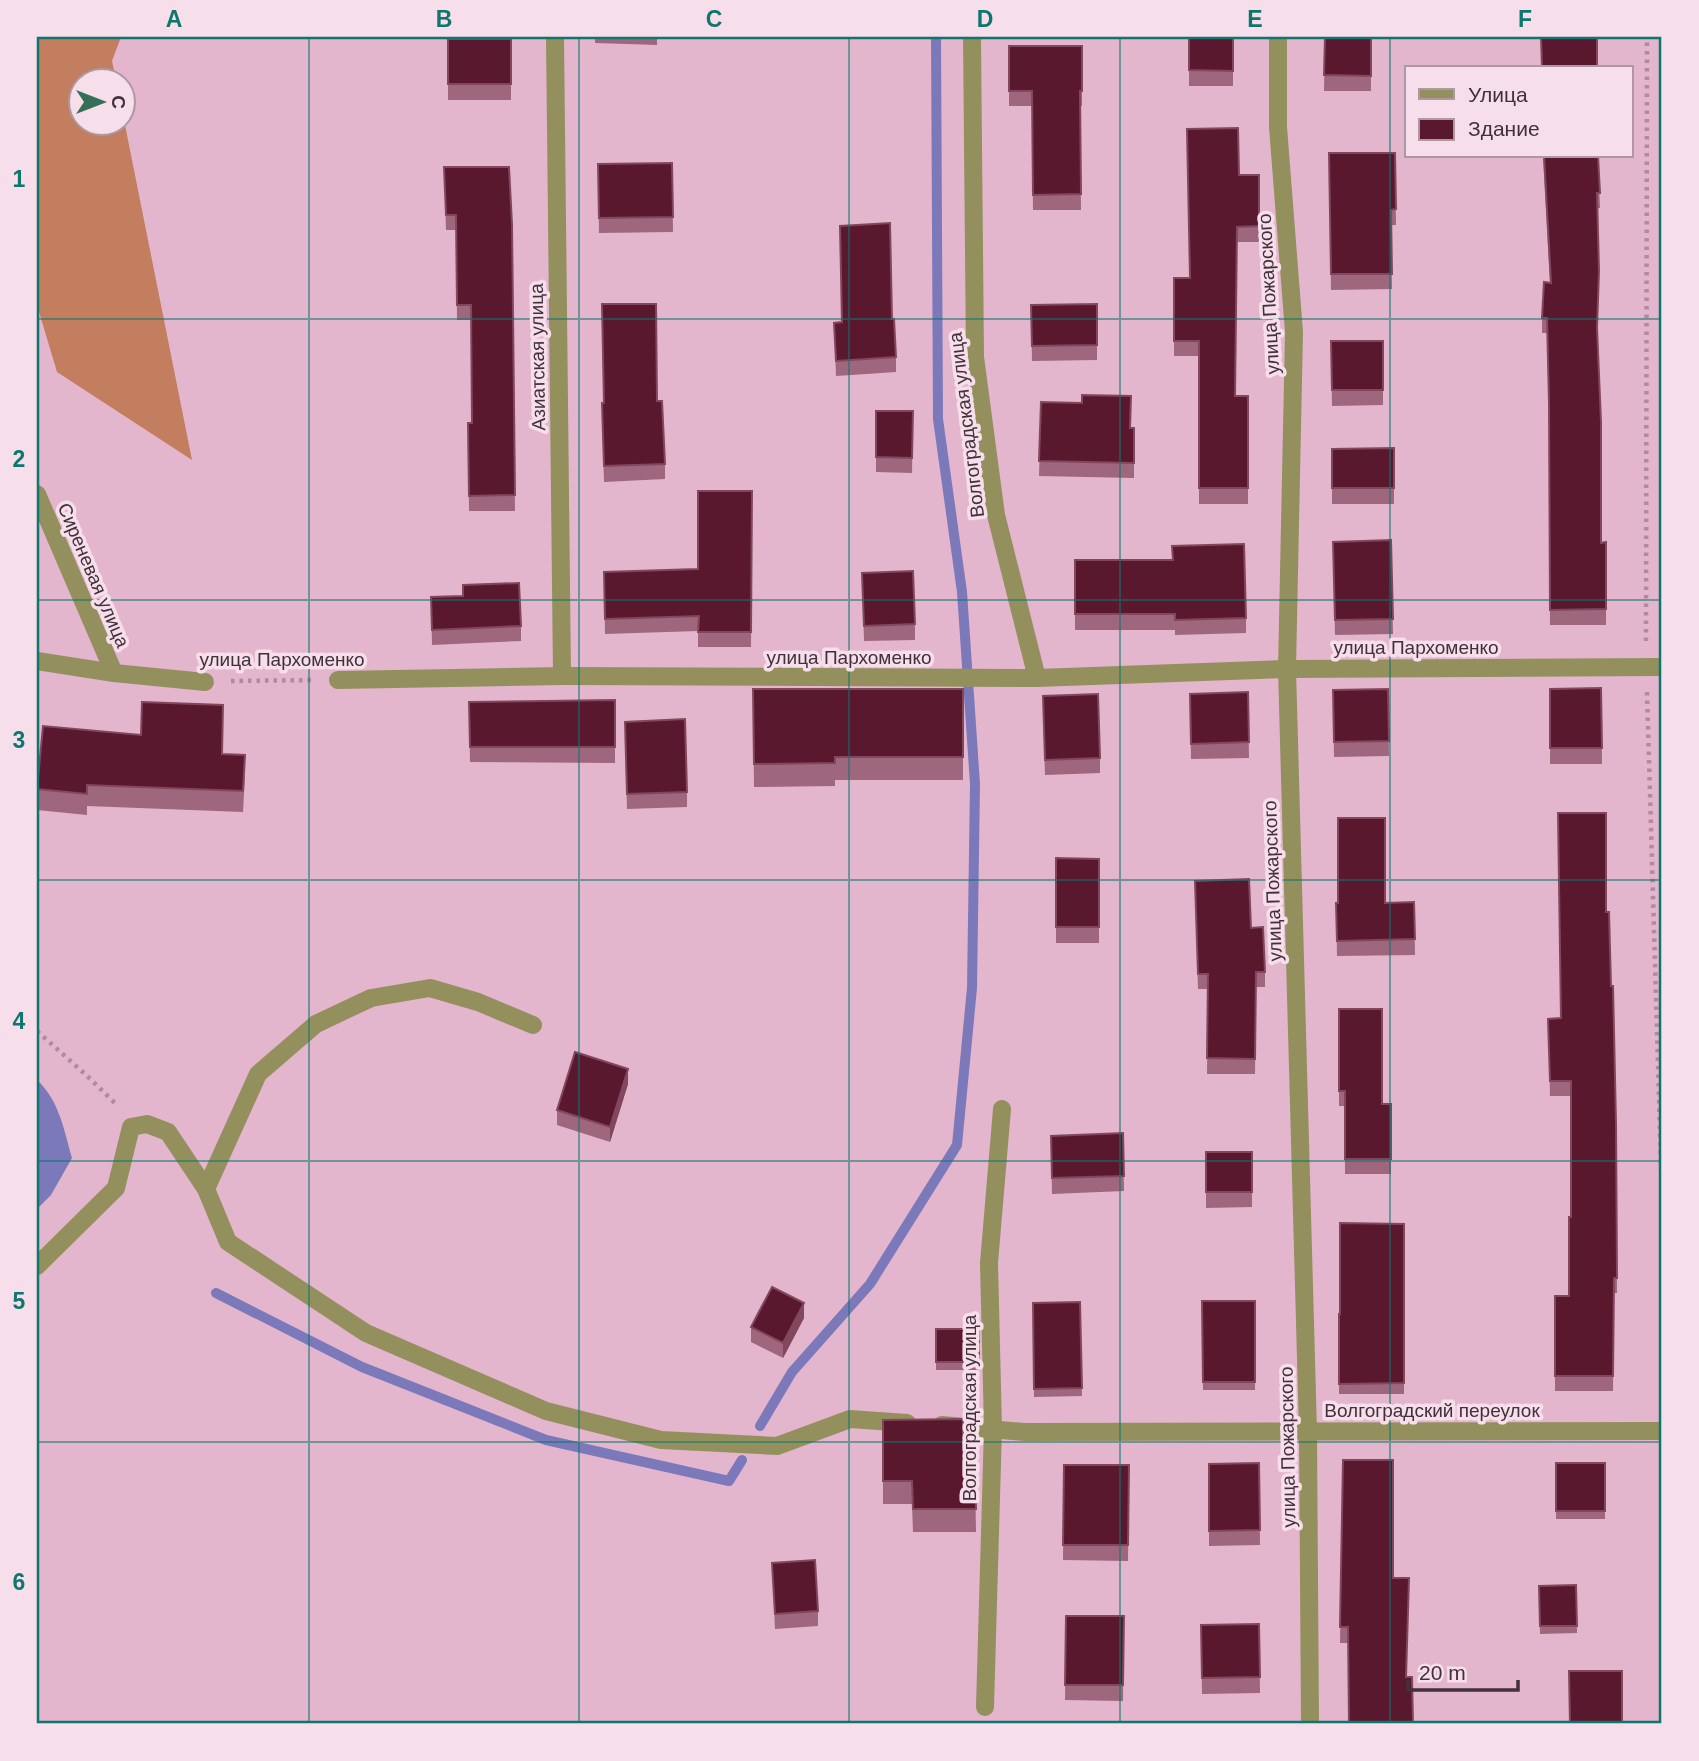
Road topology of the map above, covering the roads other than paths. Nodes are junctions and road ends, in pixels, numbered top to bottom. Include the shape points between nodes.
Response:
1 (555, 37) edge
2 (972, 37) edge
3 (1278, 37) edge
4 (37, 494) edge
5 (37, 661) edge
6 (1654, 667) edge
7 (1287, 669) junction
8 (114, 673) junction
9 (562, 676) junction
10 (1037, 678) junction
11 (338, 680) road end
12 (205, 682) road end
13 (533, 1025) dead end
14 (1002, 1109) dead end
15 (206, 1189) junction
16 (37, 1266) edge
17 (993, 1428) junction
18 (1308, 1431) junction
19 (1662, 1431) edge
20 (985, 1707) dead end
21 (1310, 1724) edge

1 - 9 street, Азиатская улица
2 - 10 street, Волгоградская улица via 975,357 996,514
3 - 7 street, улица Пожарского via 1278,127 1294,332
4 - 8 street, Сиреневая улица
5 - 8 street, улица Пархоменко
6 - 7 street, улица Пархоменко
7 - 10 street, улица Пархоменко
7 - 18 street, улица Пожарского
8 - 12 street, улица Пархоменко
9 - 10 street, улица Пархоменко
9 - 11 street, улица Пархоменко
13 - 15 street via 430,988 371,998 316,1024 258,1074
14 - 17 street, Волгоградская улица via 989,1264
15 - 16 street, Волгоградский переулок via 168,1132 147,1124 131,1127 116,1188
15 - 17 street, Волгоградский переулок via 228,1242 366,1333 546,1411 661,1440 776,1446 850,1419
17 - 18 street, Волгоградский переулок via 1025,1432
17 - 20 street, Волгоградская улица
18 - 19 street, Волгоградский переулок
18 - 21 street, улица Пожарского

